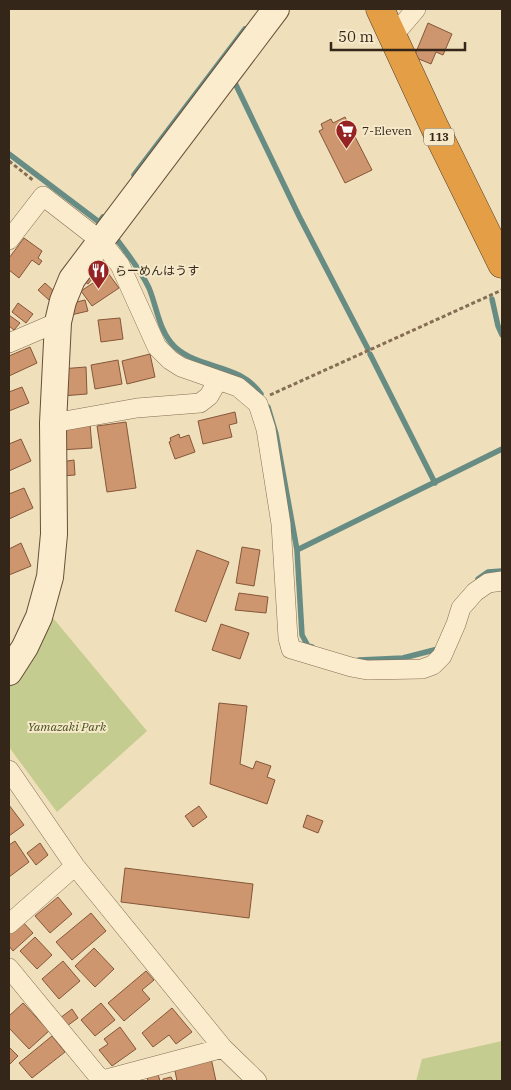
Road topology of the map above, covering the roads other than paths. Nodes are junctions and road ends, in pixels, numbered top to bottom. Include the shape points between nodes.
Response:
1 (276, 9) edge
2 (380, 9) edge
3 (416, 9) edge
4 (393, 36) junction
5 (9, 240) edge
6 (100, 241) junction
7 (500, 253) edge
8 (58, 322) junction
9 (9, 343) edge
10 (218, 380) junction
11 (53, 423) junction
12 (502, 581) edge
13 (9, 672) edge
14 (9, 770) edge
15 (75, 866) junction
16 (9, 924) edge
17 (9, 968) edge
18 (224, 1048) junction
19 (101, 1081) edge
20 (258, 1081) edge

1 - 6 street
2 - 4 highway, 113
3 - 4 street
4 - 7 highway, 113 via 439,137
5 - 6 street via 43,196
6 - 8 street via 72,279
6 - 10 street via 120,265 157,347 181,368
8 - 9 street
8 - 11 street
10 - 11 street via 209,396 200,403 137,408
10 - 12 street via 238,388 258,404 266,429 281,524 288,638 292,649 367,670 422,669 442,656 461,608 475,592 488,583
11 - 13 street via 54,534 50,577 39,617 25,648
14 - 15 street
15 - 16 street
15 - 18 street
17 - 19 street
18 - 19 street
18 - 20 street

